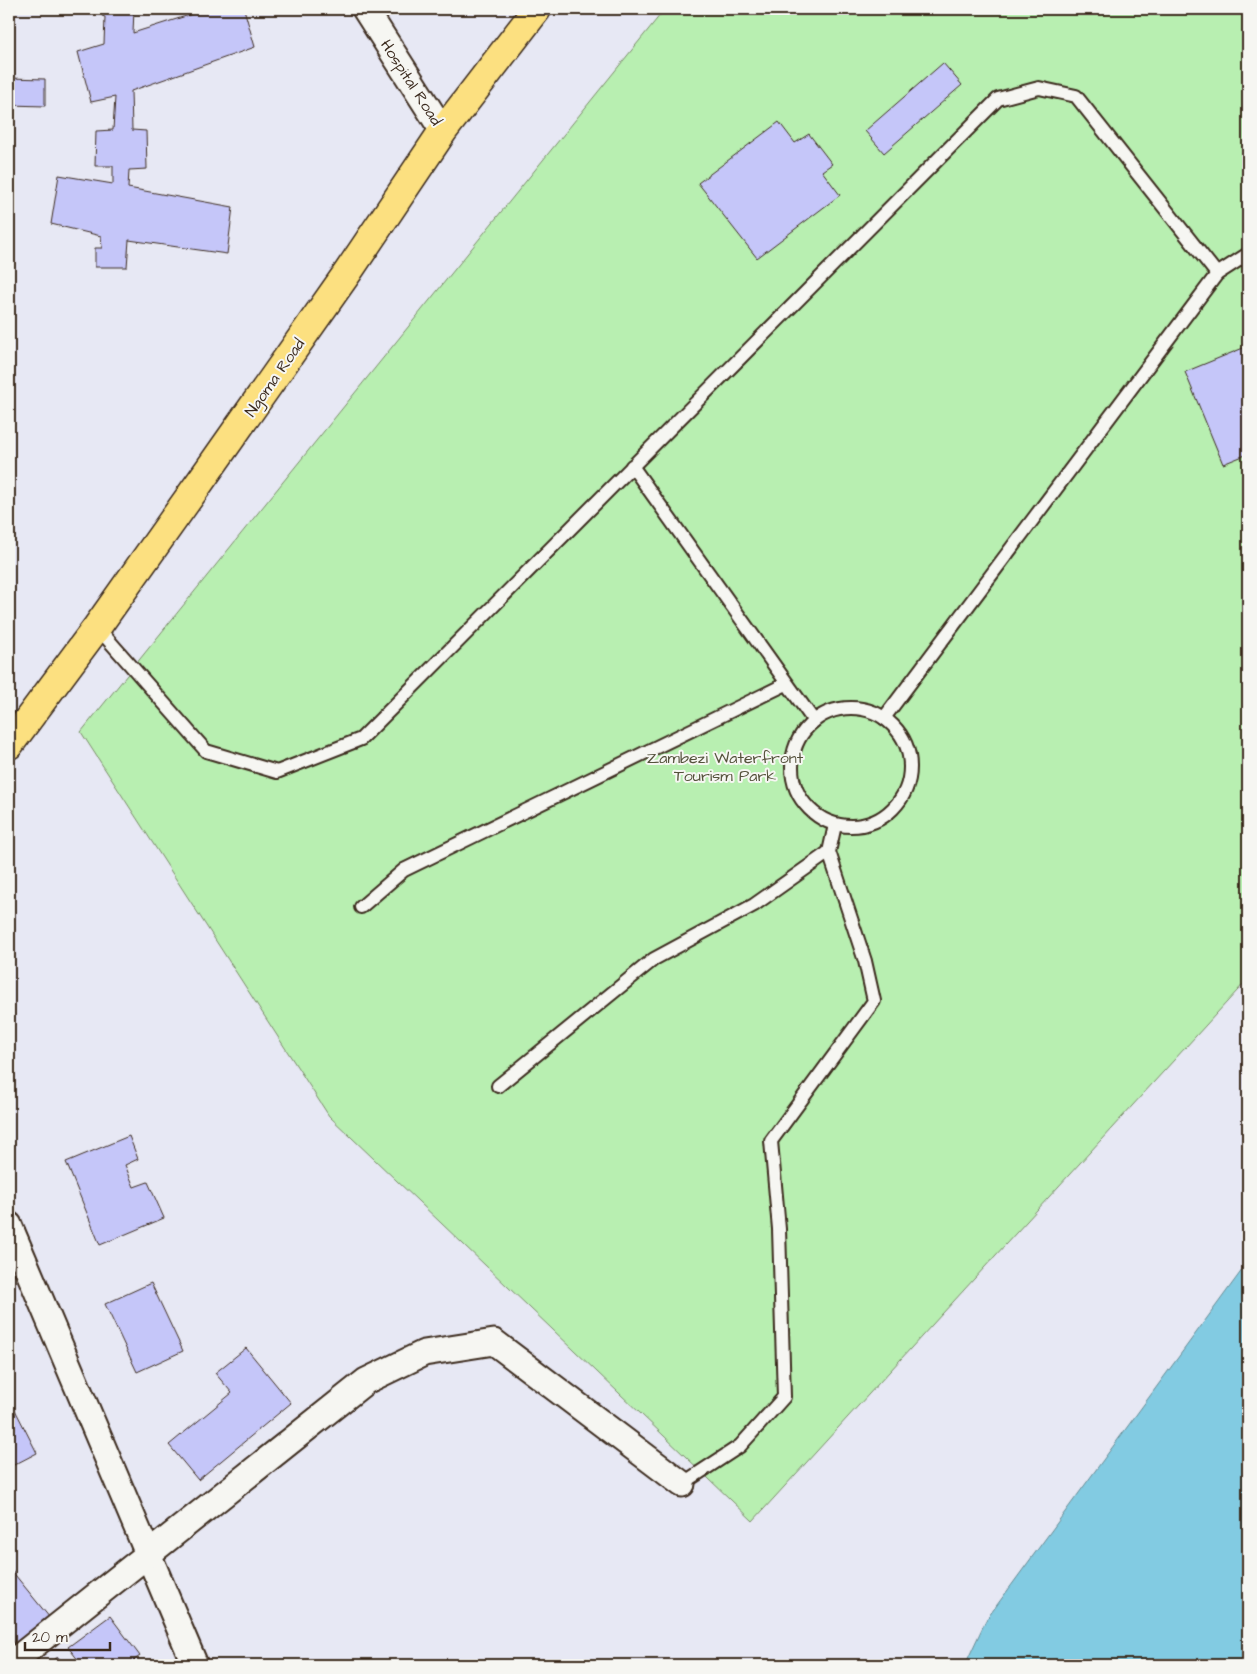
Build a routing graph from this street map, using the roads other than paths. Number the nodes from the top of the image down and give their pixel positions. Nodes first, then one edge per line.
1 (365, 9) edge
2 (537, 9) edge
3 (443, 131) junction
4 (1248, 254) edge
5 (1217, 274) junction
6 (632, 466) junction
7 (97, 627) junction
8 (786, 684) junction
9 (884, 718) junction
10 (814, 721) junction
11 (9, 745) edge
12 (835, 825) junction
13 (829, 852) junction
14 (361, 907) dead end
15 (498, 1086) dead end
16 (9, 1225) edge
17 (682, 1484) joint
18 (148, 1555) junction
19 (9, 1665) edge
20 (195, 1665) edge

1 - 3 street, Hospital Road
2 - 3 highway, Ngoma Road
3 - 7 highway, Ngoma Road
4 - 5 lane
5 - 6 lane
5 - 9 lane
6 - 7 lane
6 - 8 lane
7 - 11 highway, Ngoma Road
8 - 10 lane
8 - 14 lane
9 - 10 lane
9 - 12 lane
10 - 12 lane
12 - 13 lane
13 - 15 lane
13 - 17 lane
16 - 18 street
17 - 18 street
18 - 19 street
18 - 20 street

